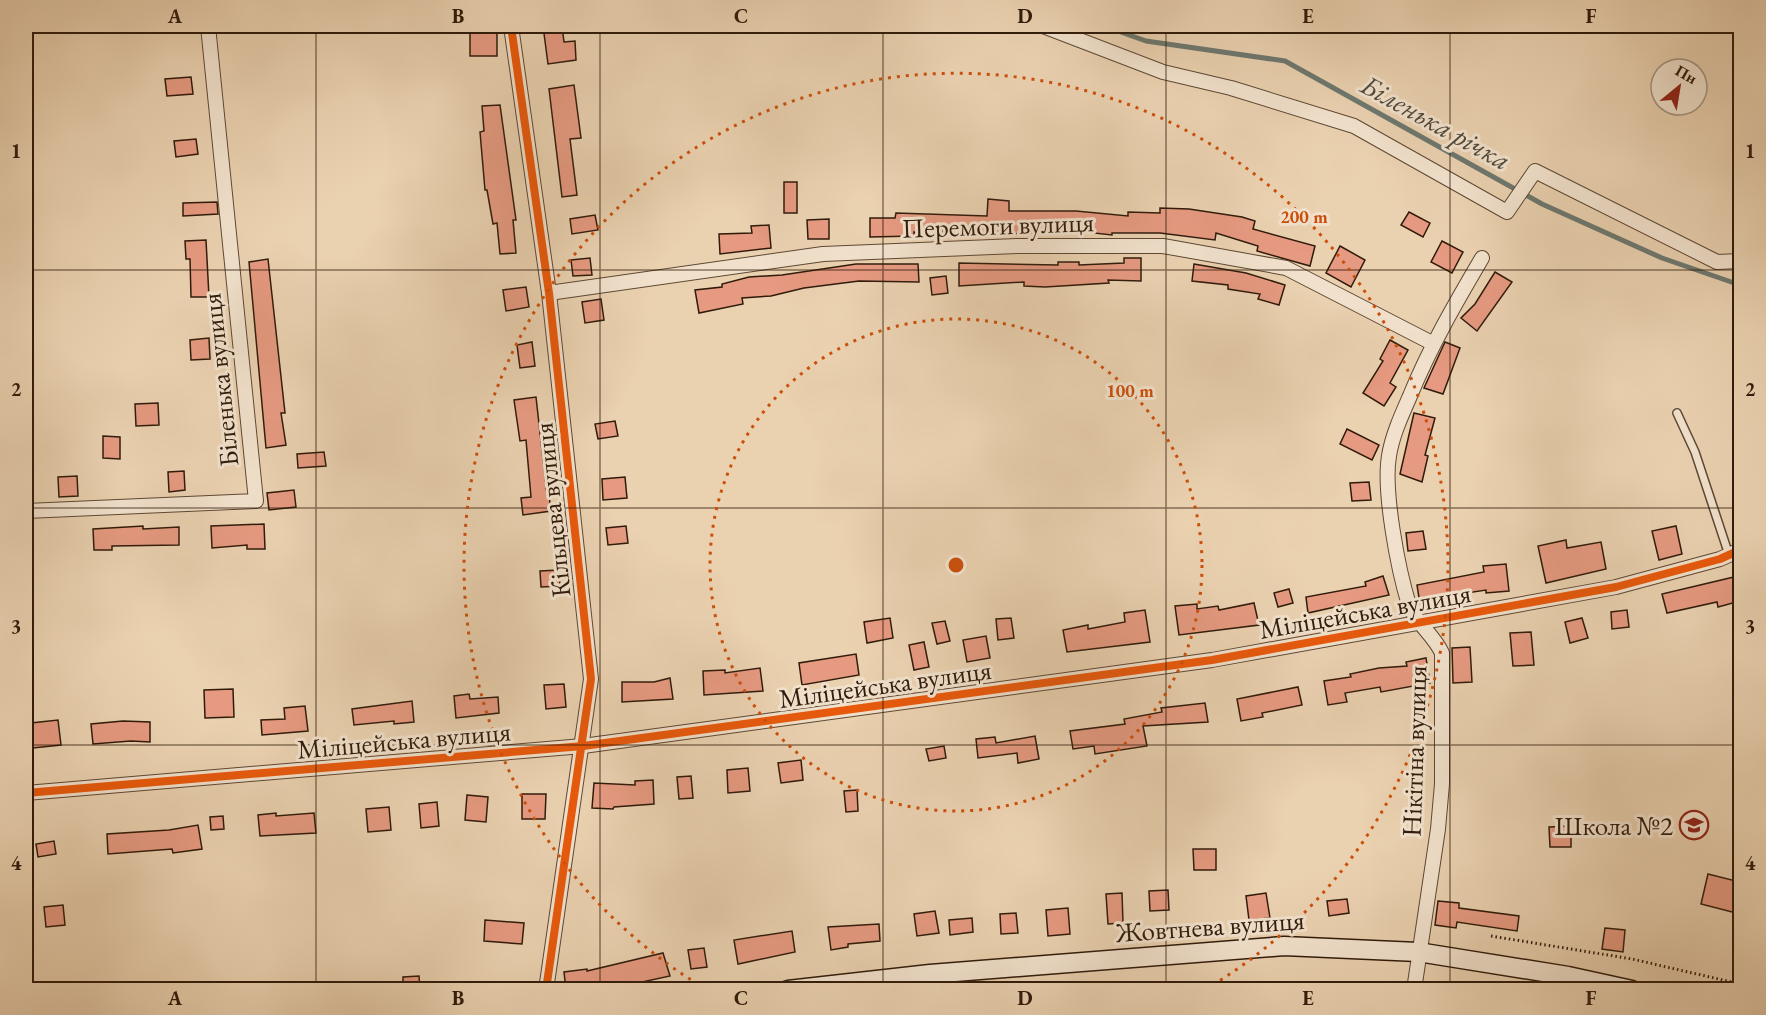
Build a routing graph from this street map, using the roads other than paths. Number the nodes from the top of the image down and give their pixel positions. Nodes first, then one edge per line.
1 (208, 26) edge
2 (511, 26) edge
3 (1043, 26) edge
4 (1482, 258) dead end
5 (1740, 261) edge
6 (549, 293) junction
7 (1432, 343) junction
8 (1677, 413) dead end
9 (26, 511) edge
10 (1735, 553) edge
11 (1422, 623) junction
12 (583, 746) junction
13 (26, 793) edge
14 (1418, 952) junction
15 (546, 990) edge
16 (788, 990) edge
17 (1414, 990) edge
18 (1632, 990) edge

1 - 9 street, Біленька вулиця
2 - 6 street, Кільцева вулиця
3 - 5 street
4 - 7 street, Нікітіна вулиця
6 - 7 street, Перемоги вулиця
6 - 12 street, Кільцева вулиця
7 - 11 street, Нікітіна вулиця
8 - 10 lane
10 - 11 street, Міліцейська вулиця
11 - 12 street, Міліцейська вулиця
11 - 14 street, Нікітіна вулиця
12 - 13 street, Міліцейська вулиця
12 - 15 street, Кільцева вулиця
14 - 16 main road, Жовтнева вулиця
14 - 17 street, Нікітіна вулиця
14 - 18 main road, Жовтнева вулиця

